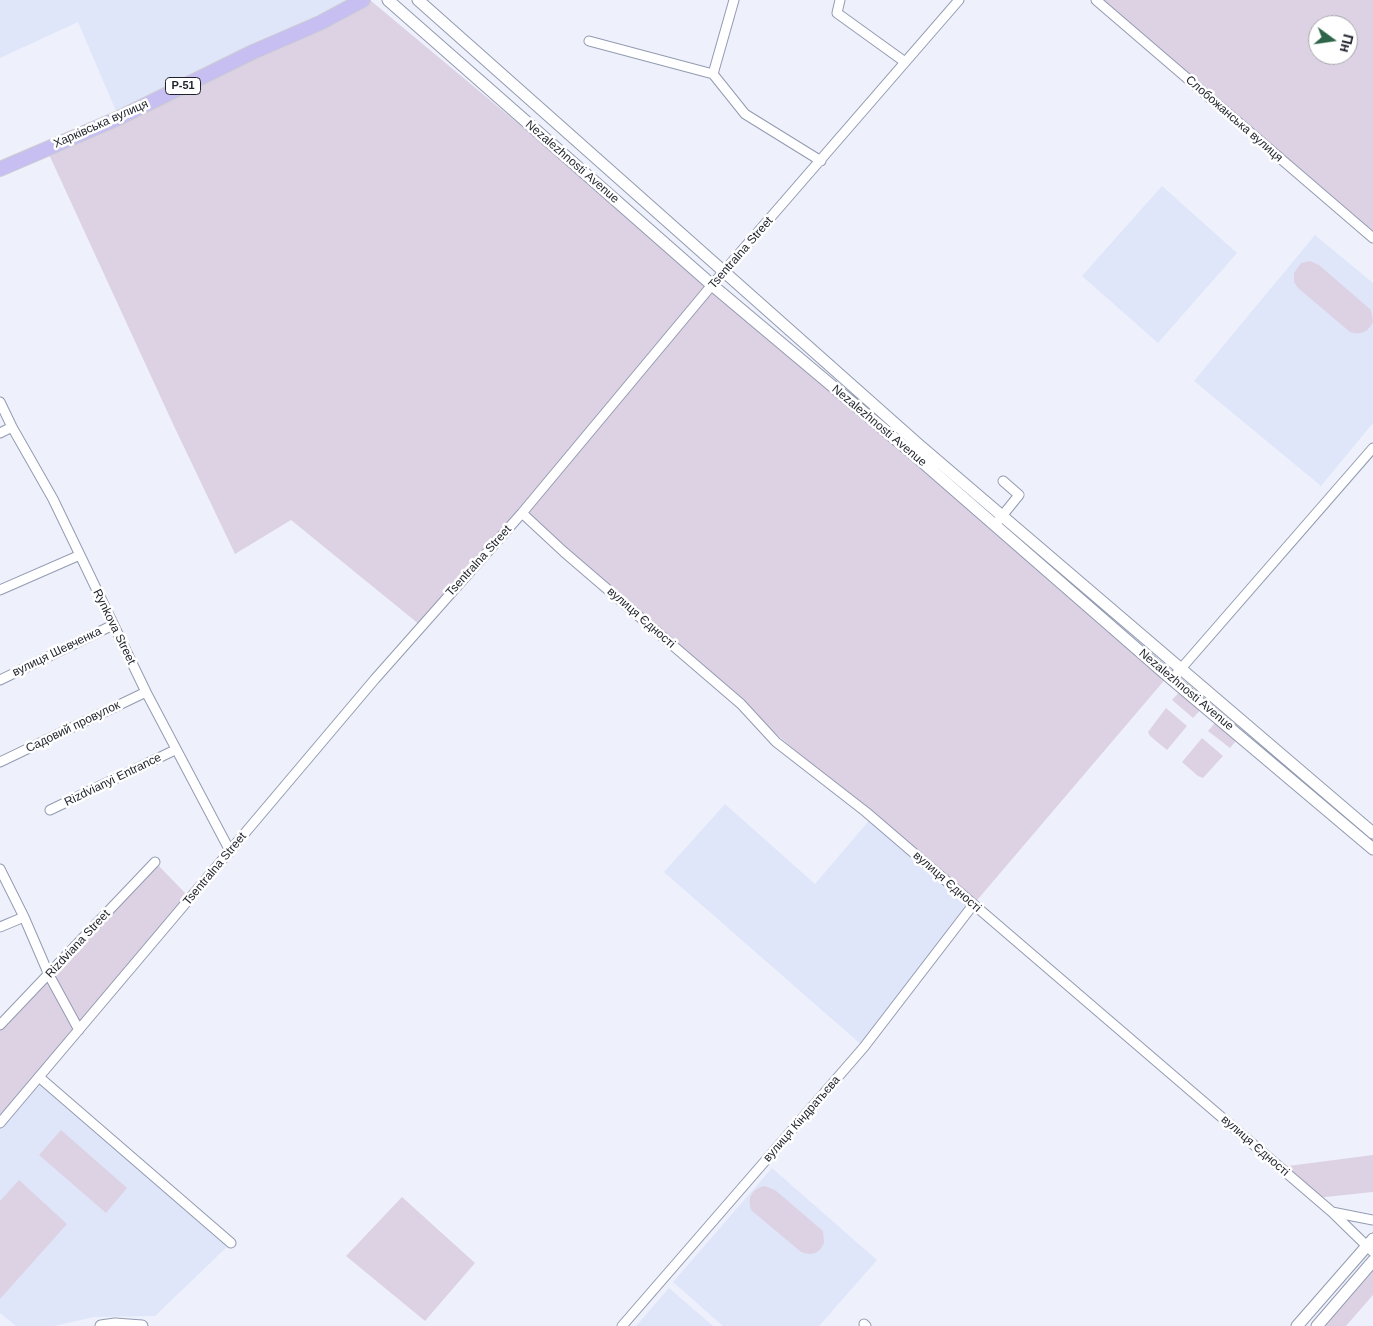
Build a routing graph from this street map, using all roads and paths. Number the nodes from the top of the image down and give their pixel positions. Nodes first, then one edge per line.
1 (363, 0) edge
2 (388, 0) edge
3 (418, 0) edge
4 (734, 0) edge
5 (840, 0) edge
6 (959, 0) edge
7 (1096, 0) edge
8 (589, 41) dead end
9 (905, 62) junction
10 (713, 74) junction
11 (821, 161) junction
12 (0, 169) edge
13 (1373, 238) edge
14 (724, 271) junction
15 (712, 285) junction
16 (0, 402) edge
17 (12, 427) junction
18 (0, 433) edge
19 (1373, 448) edge
20 (1003, 481) dead end
21 (522, 513) junction
22 (999, 520) junction
23 (80, 555) junction
24 (0, 590) edge
25 (113, 625) junction
26 (1180, 668) junction
27 (1170, 677) junction
28 (0, 680) edge
29 (146, 692) junction
30 (176, 750) junction
31 (0, 762) edge
32 (50, 810) dead end
33 (1373, 833) edge
34 (1373, 850) edge
35 (230, 851) junction
36 (155, 862) dead end
37 (0, 870) edge
38 (973, 905) junction
39 (24, 918) junction
40 (0, 927) edge
41 (48, 975) junction
42 (0, 1025) edge
43 (79, 1030) junction
44 (39, 1077) junction
45 (0, 1123) edge
46 (1332, 1212) junction
47 (1373, 1220) edge
48 (231, 1243) dead end
49 (1371, 1246) edge
50 (1373, 1261) edge
51 (101, 1326) edge
52 (142, 1326) edge
53 (622, 1326) edge
54 (1297, 1326) edge
55 (1317, 1326) edge

1 - 12 main road, Харківська вулиця / Р-51
2 - 15 street, Nezalezhnosti Avenue
3 - 14 street, Nezalezhnosti Avenue
4 - 10 street
5 - 9 street
6 - 9 street, Tsentralna Street
7 - 13 street, Слобожанська вулиця
8 - 10 street
9 - 11 street, Tsentralna Street
10 - 11 street
11 - 14 street, Tsentralna Street
14 - 15 street, Tsentralna Street
14 - 22 street, Nezalezhnosti Avenue
15 - 21 street, Tsentralna Street
15 - 22 street, Nezalezhnosti Avenue
16 - 17 street, Rynkova Street
17 - 18 street
17 - 23 street, Rynkova Street
19 - 26 street
20 - 22 street
21 - 35 street, Tsentralna Street
21 - 38 street, вулиця Єдності
22 - 26 street, Nezalezhnosti Avenue
22 - 27 street, Nezalezhnosti Avenue
23 - 24 street
23 - 25 street, Rynkova Street
25 - 28 street, вулиця Шевченка
25 - 29 street, Rynkova Street
26 - 27 street
26 - 33 street, Nezalezhnosti Avenue
27 - 34 street, Nezalezhnosti Avenue
29 - 30 street, Rynkova Street
29 - 31 street, Садовий провулок
30 - 32 street, Rizdvianyi Entrance
30 - 35 street, Rynkova Street
35 - 43 street, Tsentralna Street
36 - 41 street, Rizdviana Street
37 - 39 street
38 - 46 street, вулиця Єдності
38 - 53 street, вулиця Кіндратьєва
39 - 40 street
39 - 41 street
41 - 42 street, Rizdviana Street
41 - 43 street
43 - 44 street, Tsentralna Street
44 - 45 street, Tsentralna Street
44 - 48 street
46 - 47 street
46 - 49 street, вулиця Єдності
49 - 54 street
50 - 55 street
51 - 52 street

